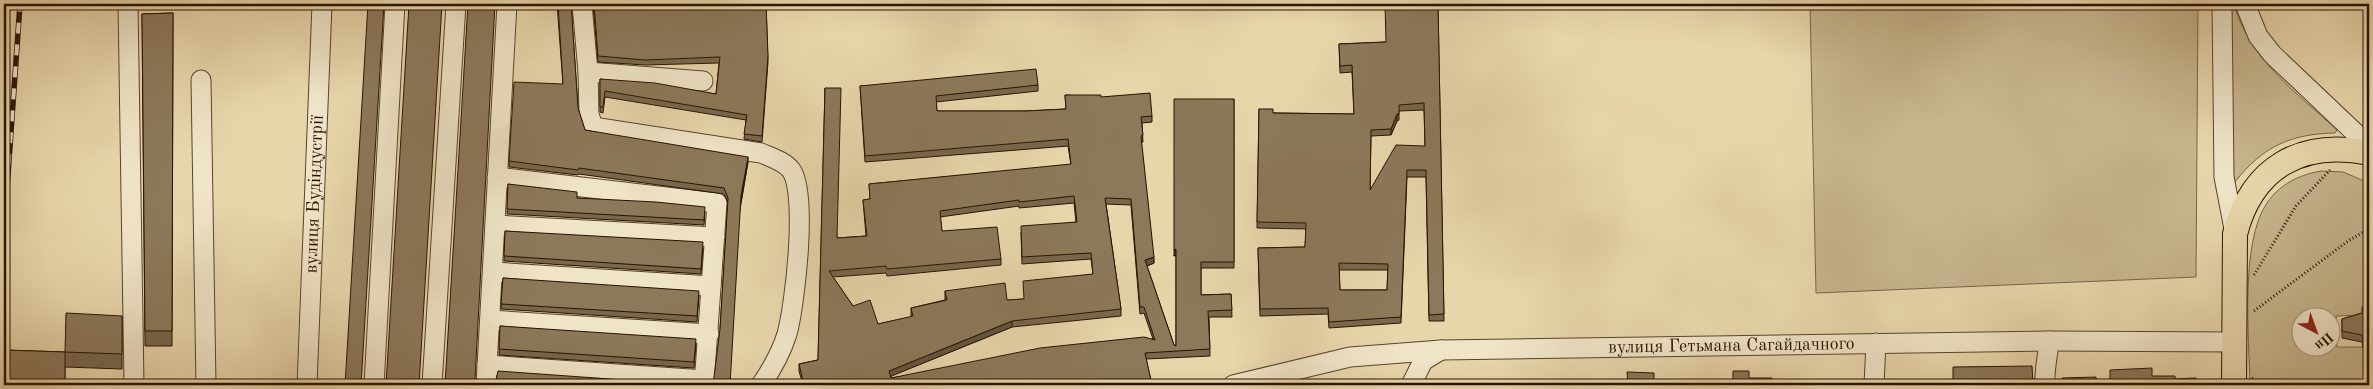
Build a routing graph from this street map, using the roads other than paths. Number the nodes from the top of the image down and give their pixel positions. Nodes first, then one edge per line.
1 (128, 4) edge
2 (322, 4) edge
3 (395, 4) edge
4 (456, 4) edge
5 (507, 4) edge
6 (582, 4) edge
7 (2222, 4) edge
8 (2246, 4) edge
9 (588, 72) junction
10 (201, 80) dead end
11 (703, 81) dead end
12 (2369, 146) edge
13 (2369, 153) edge
14 (497, 177) junction
15 (496, 225) junction
16 (2235, 234) junction
17 (715, 237) junction
18 (494, 272) junction
19 (711, 286) junction
20 (490, 320) junction
21 (709, 334) junction
22 (2049, 341) junction
23 (2233, 342) junction
24 (1876, 343) junction
25 (1441, 350) junction
26 (487, 366) junction
27 (2242, 381) edge
28 (705, 383) edge
29 (134, 385) edge
30 (206, 385) edge
31 (307, 385) edge
32 (374, 385) edge
33 (432, 385) edge
34 (486, 385) edge
35 (762, 385) edge
36 (1233, 385) edge
37 (1411, 385) edge
38 (1874, 385) edge
39 (2045, 385) edge

1 - 29 street
2 - 31 street, вулиця Будіндустрії
3 - 32 street
4 - 33 street
5 - 14 street
6 - 9 street
7 - 16 street
8 - 12 street
9 - 11 street
9 - 35 street
10 - 30 street
13 - 16 main road
14 - 15 street
14 - 17 street
15 - 17 street
15 - 18 street
16 - 23 main road
17 - 19 street
18 - 19 street
18 - 20 street
19 - 21 street
20 - 21 street
20 - 26 street
21 - 28 street
22 - 23 street, вулиця Гетьмана Сагайдачного
22 - 24 street, вулиця Гетьмана Сагайдачного
22 - 39 street
23 - 27 main road
24 - 25 street, вулиця Гетьмана Сагайдачного
24 - 38 street
25 - 36 street, вулиця Гетьмана Сагайдачного
25 - 37 street
26 - 28 street
26 - 34 street

